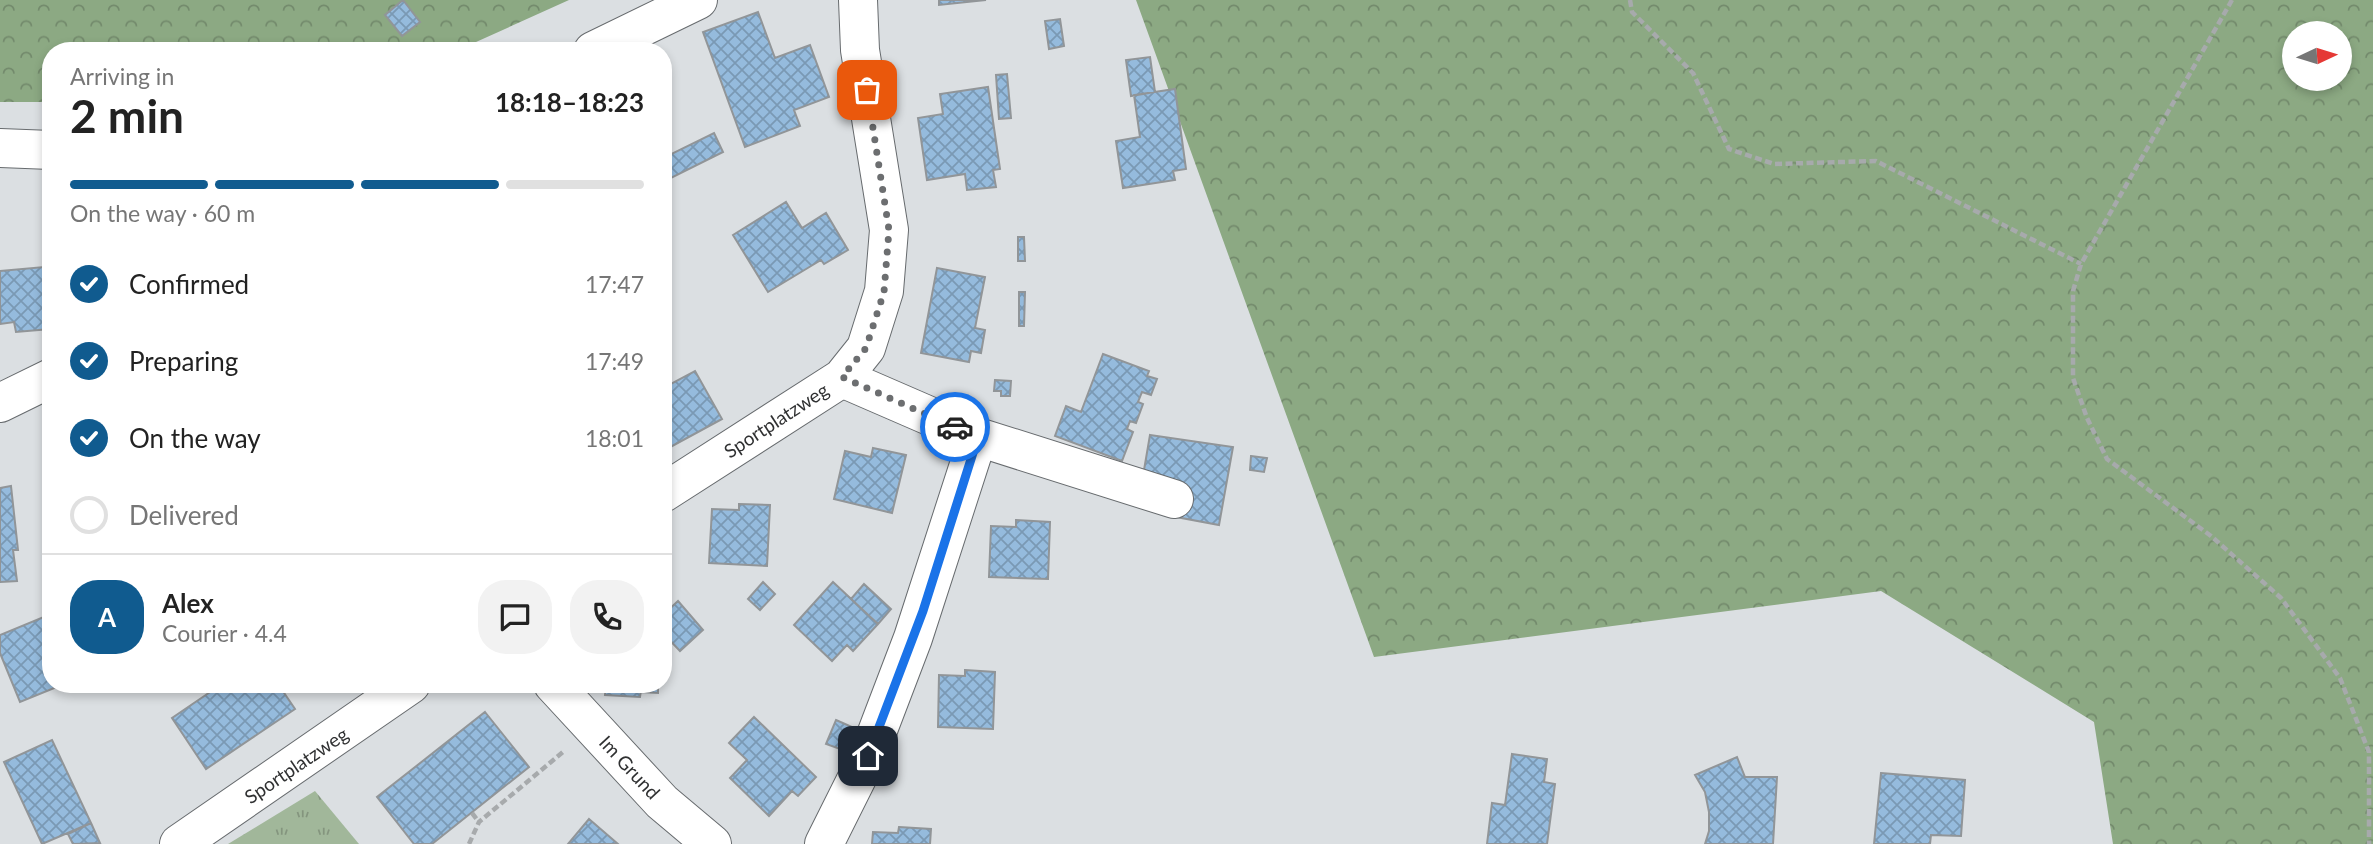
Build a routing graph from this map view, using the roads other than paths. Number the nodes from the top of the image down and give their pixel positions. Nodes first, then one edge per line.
1 (698, 0) edge
2 (858, 0) edge
3 (612, 42) edge
4 (0, 148) edge
5 (42, 150) edge
6 (842, 377) junction
7 (42, 382) edge
8 (0, 402) edge
9 (978, 437) junction
10 (672, 487) edge
11 (1174, 499) dead end
12 (398, 693) edge
13 (561, 693) edge
14 (179, 844) edge
15 (712, 844) edge
16 (824, 844) edge

1 - 3 street
2 - 6 street, Sportplatzweg
4 - 5 street
6 - 9 street
6 - 10 street, Sportplatzweg
7 - 8 street
9 - 11 street
9 - 16 street
12 - 14 street, Sportplatzweg
13 - 15 street, Im Grund

